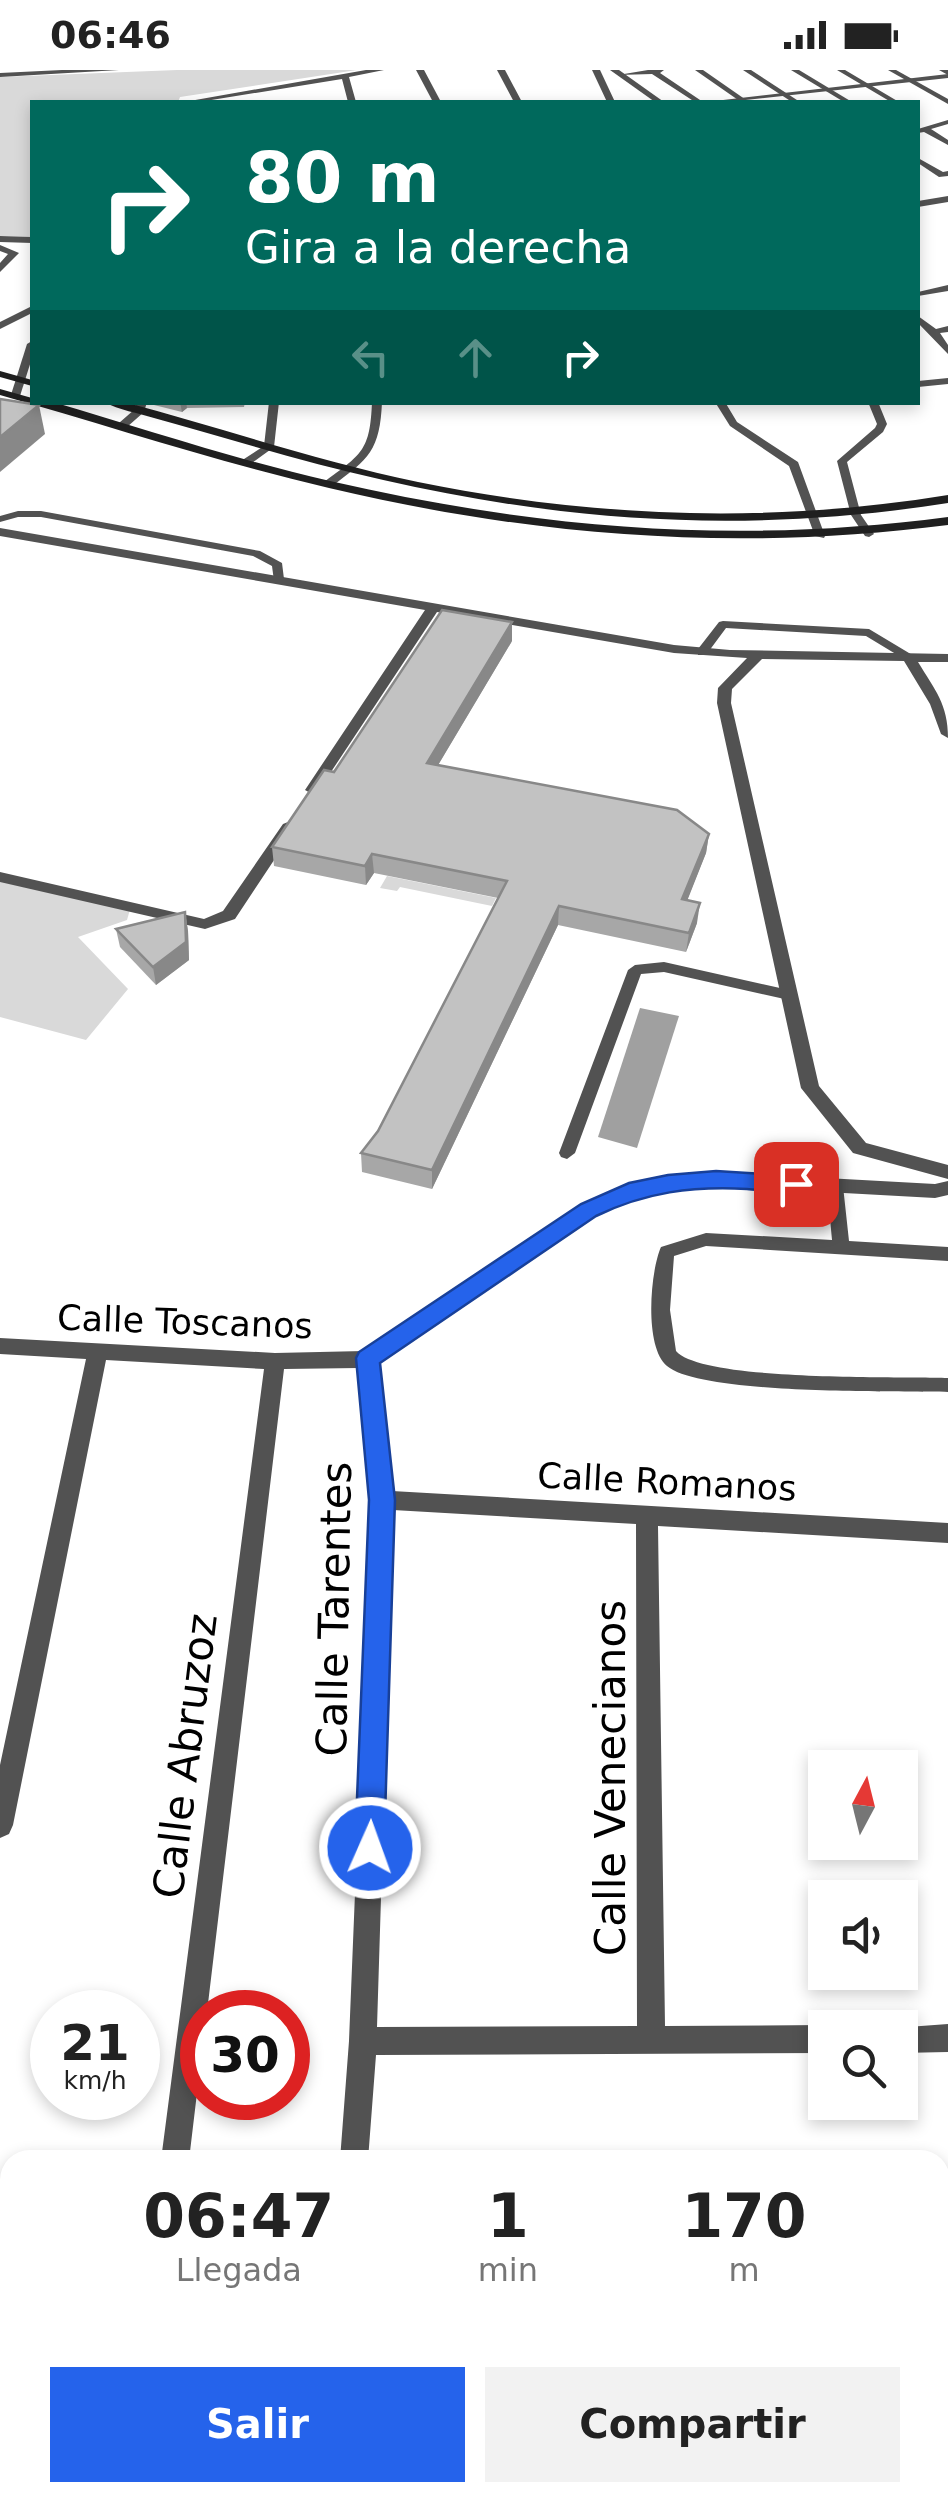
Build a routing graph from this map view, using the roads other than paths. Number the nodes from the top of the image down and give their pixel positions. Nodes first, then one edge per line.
1 (94, 70) edge
2 (115, 70) edge
3 (380, 70) edge
4 (420, 70) edge
5 (500, 70) edge
6 (596, 70) edge
7 (667, 70) edge
8 (698, 70) edge
9 (746, 70) edge
10 (794, 70) edge
11 (840, 70) edge
12 (892, 70) edge
13 (653, 71) edge
14 (618, 73) edge
15 (946, 73) edge
16 (0, 75) edge
17 (345, 76) junction
18 (910, 80) junction
19 (866, 85) junction
20 (272, 89) junction
21 (827, 90) junction
22 (784, 94) junction
23 (201, 100) edge
24 (273, 100) edge
25 (351, 100) edge
26 (436, 100) edge
27 (517, 100) edge
28 (610, 100) edge
29 (657, 100) edge
30 (696, 100) edge
31 (742, 100) edge
32 (749, 100) edge
33 (793, 100) edge
34 (844, 100) edge
35 (892, 100) edge
36 (948, 102) edge
37 (920, 117) edge
38 (948, 122) edge
39 (935, 126) junction
40 (921, 130) edge
41 (948, 144) edge
42 (920, 161) edge
43 (945, 174) edge
44 (948, 199) edge
45 (920, 204) edge
46 (0, 239) edge
47 (30, 240) edge
48 (0, 248) edge
49 (0, 269) edge
50 (948, 288) edge
51 (920, 294) edge
52 (30, 309) edge
53 (920, 321) edge
54 (0, 326) edge
55 (948, 329) edge
56 (934, 332) junction
57 (30, 349) edge
58 (948, 351) edge
59 (0, 374) edge
60 (18, 380) junction
61 (948, 381) edge
62 (30, 383) edge
63 (920, 384) edge
64 (0, 392) edge
65 (14, 396) junction
66 (30, 400) edge
67 (47, 405) edge
68 (274, 405) edge
69 (376, 405) edge
70 (722, 405) edge
71 (874, 405) edge
72 (141, 406) edge
73 (123, 425) junction
74 (270, 447) junction
75 (248, 461) junction
76 (348, 469) junction
77 (328, 484) junction
78 (948, 499) edge
79 (637, 514) junction
80 (856, 515) junction
81 (811, 518) junction
82 (0, 519) edge
83 (948, 521) edge
84 (0, 532) edge
85 (634, 533) junction
86 (869, 534) junction
87 (820, 536) junction
88 (278, 579) junction
89 (435, 605) junction
90 (702, 652) junction
91 (758, 655) junction
92 (908, 656) junction
93 (948, 658) edge
94 (948, 734) edge
95 (305, 801) edge
96 (294, 817) edge
97 (0, 877) edge
98 (789, 994) junction
99 (567, 1154) dead end
100 (948, 1172) edge
101 (835, 1186) junction
102 (948, 1188) edge
103 (841, 1247) junction
104 (948, 1254) edge
105 (0, 1346) edge
106 (98, 1352) junction
107 (368, 1358) junction
108 (275, 1362) junction
109 (948, 1385) edge
110 (382, 1500) junction
111 (647, 1516) junction
112 (948, 1533) edge
113 (0, 1825) edge
114 (918, 2038) edge
115 (948, 2038) edge
116 (651, 2039) junction
117 (808, 2039) edge
118 (362, 2041) junction
119 (176, 2150) edge
120 (355, 2150) edge

1 - 2 street
1 - 16 street
3 - 17 street
4 - 26 street
5 - 27 street
6 - 28 street
7 - 13 lane
8 - 31 lane
9 - 22 lane
10 - 21 lane
11 - 19 lane
12 - 18 lane
13 - 14 lane
13 - 30 lane
14 - 29 street
15 - 18 street
17 - 20 street
17 - 25 street
18 - 19 street
18 - 36 lane
19 - 21 street
19 - 35 lane
20 - 23 street
20 - 24 street
21 - 22 street
21 - 34 lane
22 - 32 street
22 - 33 lane
37 - 39 lane
38 - 39 lane
39 - 40 lane
40 - 41 lane
42 - 43 lane
44 - 45 street
46 - 47 street
48 - 49 street
50 - 51 lane
52 - 54 street
53 - 56 lane
55 - 56 lane
56 - 58 lane
57 - 60 street
59 - 60 main road
60 - 62 main road
60 - 65 street
61 - 63 lane
64 - 65 main road
65 - 66 main road
67 - 73 main road
68 - 74 lane
69 - 76 lane
70 - 81 lane
71 - 80 lane
72 - 73 street
72 - 74 main road
73 - 75 main road
74 - 75 lane
74 - 76 main road
75 - 77 main road
76 - 77 lane
76 - 79 main road
77 - 85 main road
78 - 80 main road
79 - 81 main road
79 - 85 main road
80 - 81 main road
80 - 86 lane
81 - 87 lane
82 - 88 lane
83 - 86 main road
84 - 88 street
85 - 87 main road
86 - 87 main road
88 - 89 street
89 - 90 street
89 - 95 street
90 - 91 street
90 - 92 lane
91 - 92 street
91 - 98 street
92 - 93 street
92 - 94 street
96 - 97 street
98 - 99 lane
98 - 100 street
101 - 102 street
101 - 103 lane
101 - 107 street
103 - 104 lane
103 - 109 lane
105 - 106 street, Calle Toscanos
106 - 108 street, Calle Toscanos
106 - 113 street
107 - 108 street, Calle Toscanos
107 - 110 street, Calle Tarentes
108 - 119 street, Calle Abruzoz
110 - 111 street, Calle Romanos
110 - 118 street, Calle Tarentes
111 - 112 street, Calle Romanos
111 - 116 street, Calle Venecianos
114 - 115 street
116 - 117 street
116 - 118 street
118 - 120 street, Calle Tarentes

